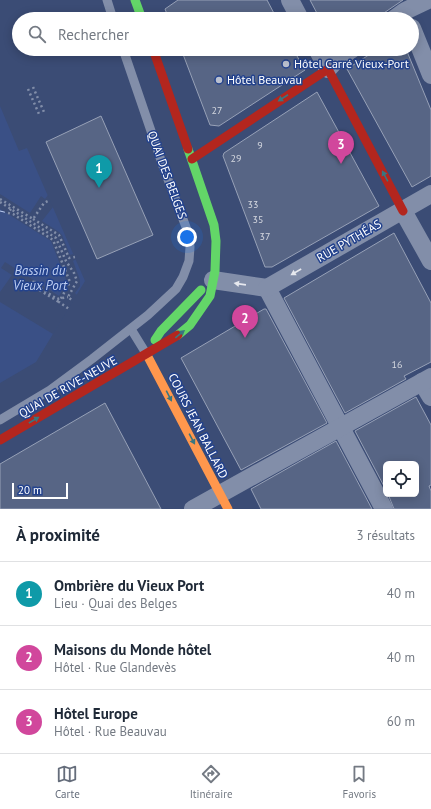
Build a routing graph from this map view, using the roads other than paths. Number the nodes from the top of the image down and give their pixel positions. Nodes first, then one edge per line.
1 (107, 0) edge
2 (135, 0) edge
3 (290, 0) edge
4 (428, 0) edge
5 (111, 12) edge
6 (139, 12) edge
7 (296, 12) edge
8 (402, 12) edge
9 (419, 45) edge
10 (125, 56) edge
11 (155, 56) edge
12 (321, 56) edge
13 (342, 56) edge
14 (328, 69) junction
15 (431, 75) edge
16 (192, 159) junction
17 (431, 194) edge
18 (403, 211) junction
19 (431, 261) edge
20 (213, 280) junction
21 (267, 288) junction
22 (131, 329) junction
23 (147, 355) junction
24 (428, 385) edge
25 (0, 420) edge
26 (341, 427) junction
27 (0, 440) edge
28 (224, 501) edge
29 (193, 509) edge
30 (384, 509) edge

1 - 5 lane
2 - 6 main road
3 - 7 street
4 - 8 street
9 - 15 street
10 - 22 lane, QUAI DES BELGES
11 - 16 main road
12 - 14 street
13 - 14 street
14 -> 16 main road
18 -> 14 main road
16 - 20 main road
17 - 18 street, RUE PYTHÉAS
18 - 19 street
18 -> 21 street, RUE PYTHÉAS
21 -> 20 street
20 - 23 main road
23 -> 20 main road
21 - 26 street
22 - 23 lane
22 - 25 lane, QUAI DE RIVE-NEUVE
27 -> 23 main road, QUAI DE RIVE-NEUVE
23 -> 28 main road, COURS JEAN BALLARD
24 - 26 street
26 - 28 street
26 - 30 street
28 - 29 street

